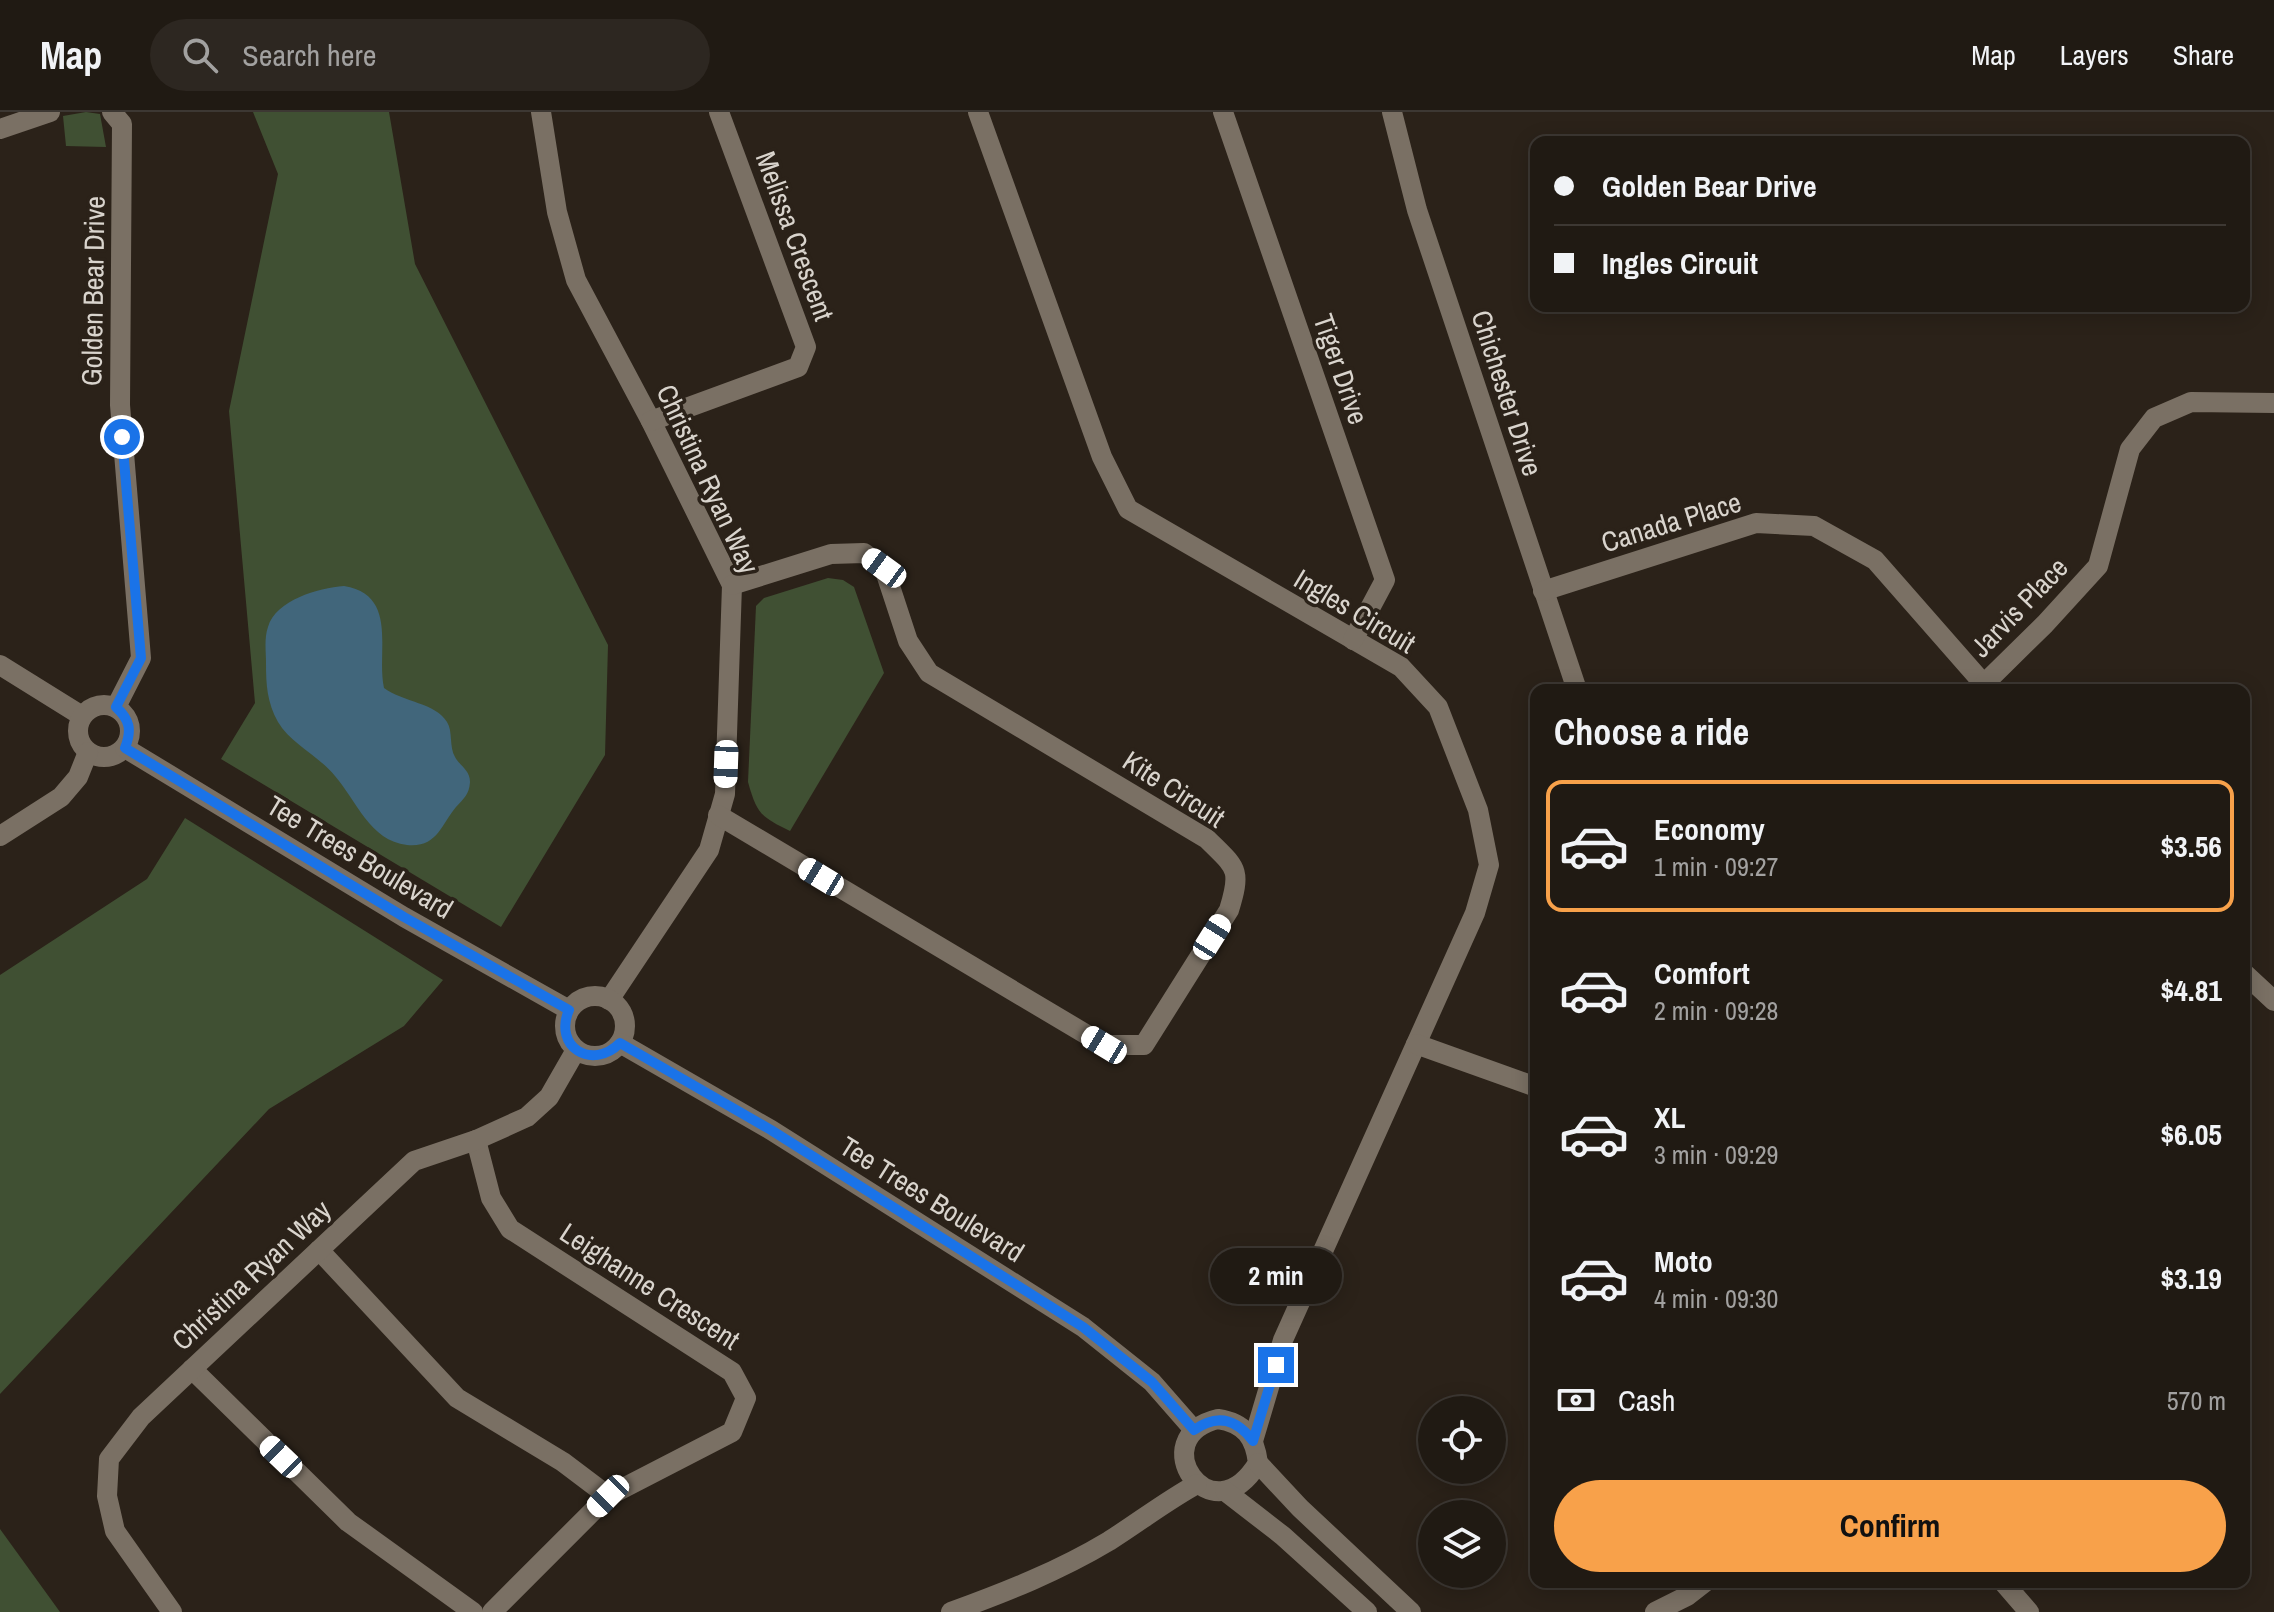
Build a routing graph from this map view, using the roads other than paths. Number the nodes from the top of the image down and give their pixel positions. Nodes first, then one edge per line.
1 (50, 112) edge
2 (112, 112) edge
3 (719, 112) edge
4 (978, 112) edge
5 (1223, 112) edge
6 (1392, 112) edge
7 (546, 114) edge
8 (0, 129) edge
9 (2274, 403) edge
10 (651, 421) junction
11 (732, 585) junction
12 (1543, 591) junction
13 (1353, 640) junction
14 (0, 665) edge
15 (1575, 684) edge
16 (1983, 684) edge
17 (1989, 684) edge
18 (116, 707) junction
19 (82, 716) junction
20 (125, 748) junction
21 (88, 752) junction
22 (718, 815) junction
23 (0, 836) edge
24 (2250, 979) edge
25 (609, 1000) junction
26 (2274, 1001) edge
27 (569, 1010) junction
28 (620, 1043) junction
29 (1416, 1044) junction
30 (576, 1050) junction
31 (1530, 1085) edge
32 (476, 1140) junction
33 (319, 1250) junction
34 (192, 1369) junction
35 (1194, 1430) junction
36 (1253, 1441) junction
37 (1258, 1463) junction
38 (1197, 1484) junction
39 (1225, 1491) junction
40 (608, 1496) junction
41 (1697, 1588) edge
42 (2008, 1588) edge
43 (172, 1612) edge
44 (473, 1612) edge
45 (492, 1612) edge
46 (951, 1612) edge
47 (1367, 1612) edge
48 (1411, 1612) edge
49 (1655, 1612) edge
50 (2029, 1612) edge

1 - 8 street
2 - 18 street, Golden Bear Drive
3 - 10 street, Melissa Crescent
4 - 13 street, Ingles Circuit
5 - 13 street, Tiger Drive
6 - 12 street, Chichester Drive
7 - 10 street, Christina Ryan Way
9 - 17 street, Jarvis Place
10 - 11 street, Christina Ryan Way
11 - 22 street, Christina Ryan Way
11 - 22 street, Kite Circuit
12 - 15 street, Chichester Drive
12 - 16 street, Canada Place
13 - 29 street, Ingles Circuit
14 - 19 street
18 - 19 street
18 - 20 street
19 - 21 street
20 - 21 street
20 - 27 street, Tee Trees Boulevard
21 - 23 street
22 - 25 street, Christina Ryan Way
24 - 26 street
25 - 27 street
25 - 28 street
27 - 30 street
28 - 30 street
28 - 35 street, Tee Trees Boulevard
29 - 31 street
29 - 36 street, Ingles Circuit
30 - 32 street, Christina Ryan Way
32 - 33 street, Christina Ryan Way
32 - 40 street, Leighanne Crescent
33 - 34 street, Christina Ryan Way
33 - 40 street
34 - 43 street, Christina Ryan Way
34 - 44 street
35 - 36 street
35 - 38 street
36 - 37 street
37 - 39 street
37 - 48 street
38 - 39 street
38 - 46 street
39 - 47 street
40 - 45 street, Leighanne Crescent
41 - 49 street
42 - 50 street

